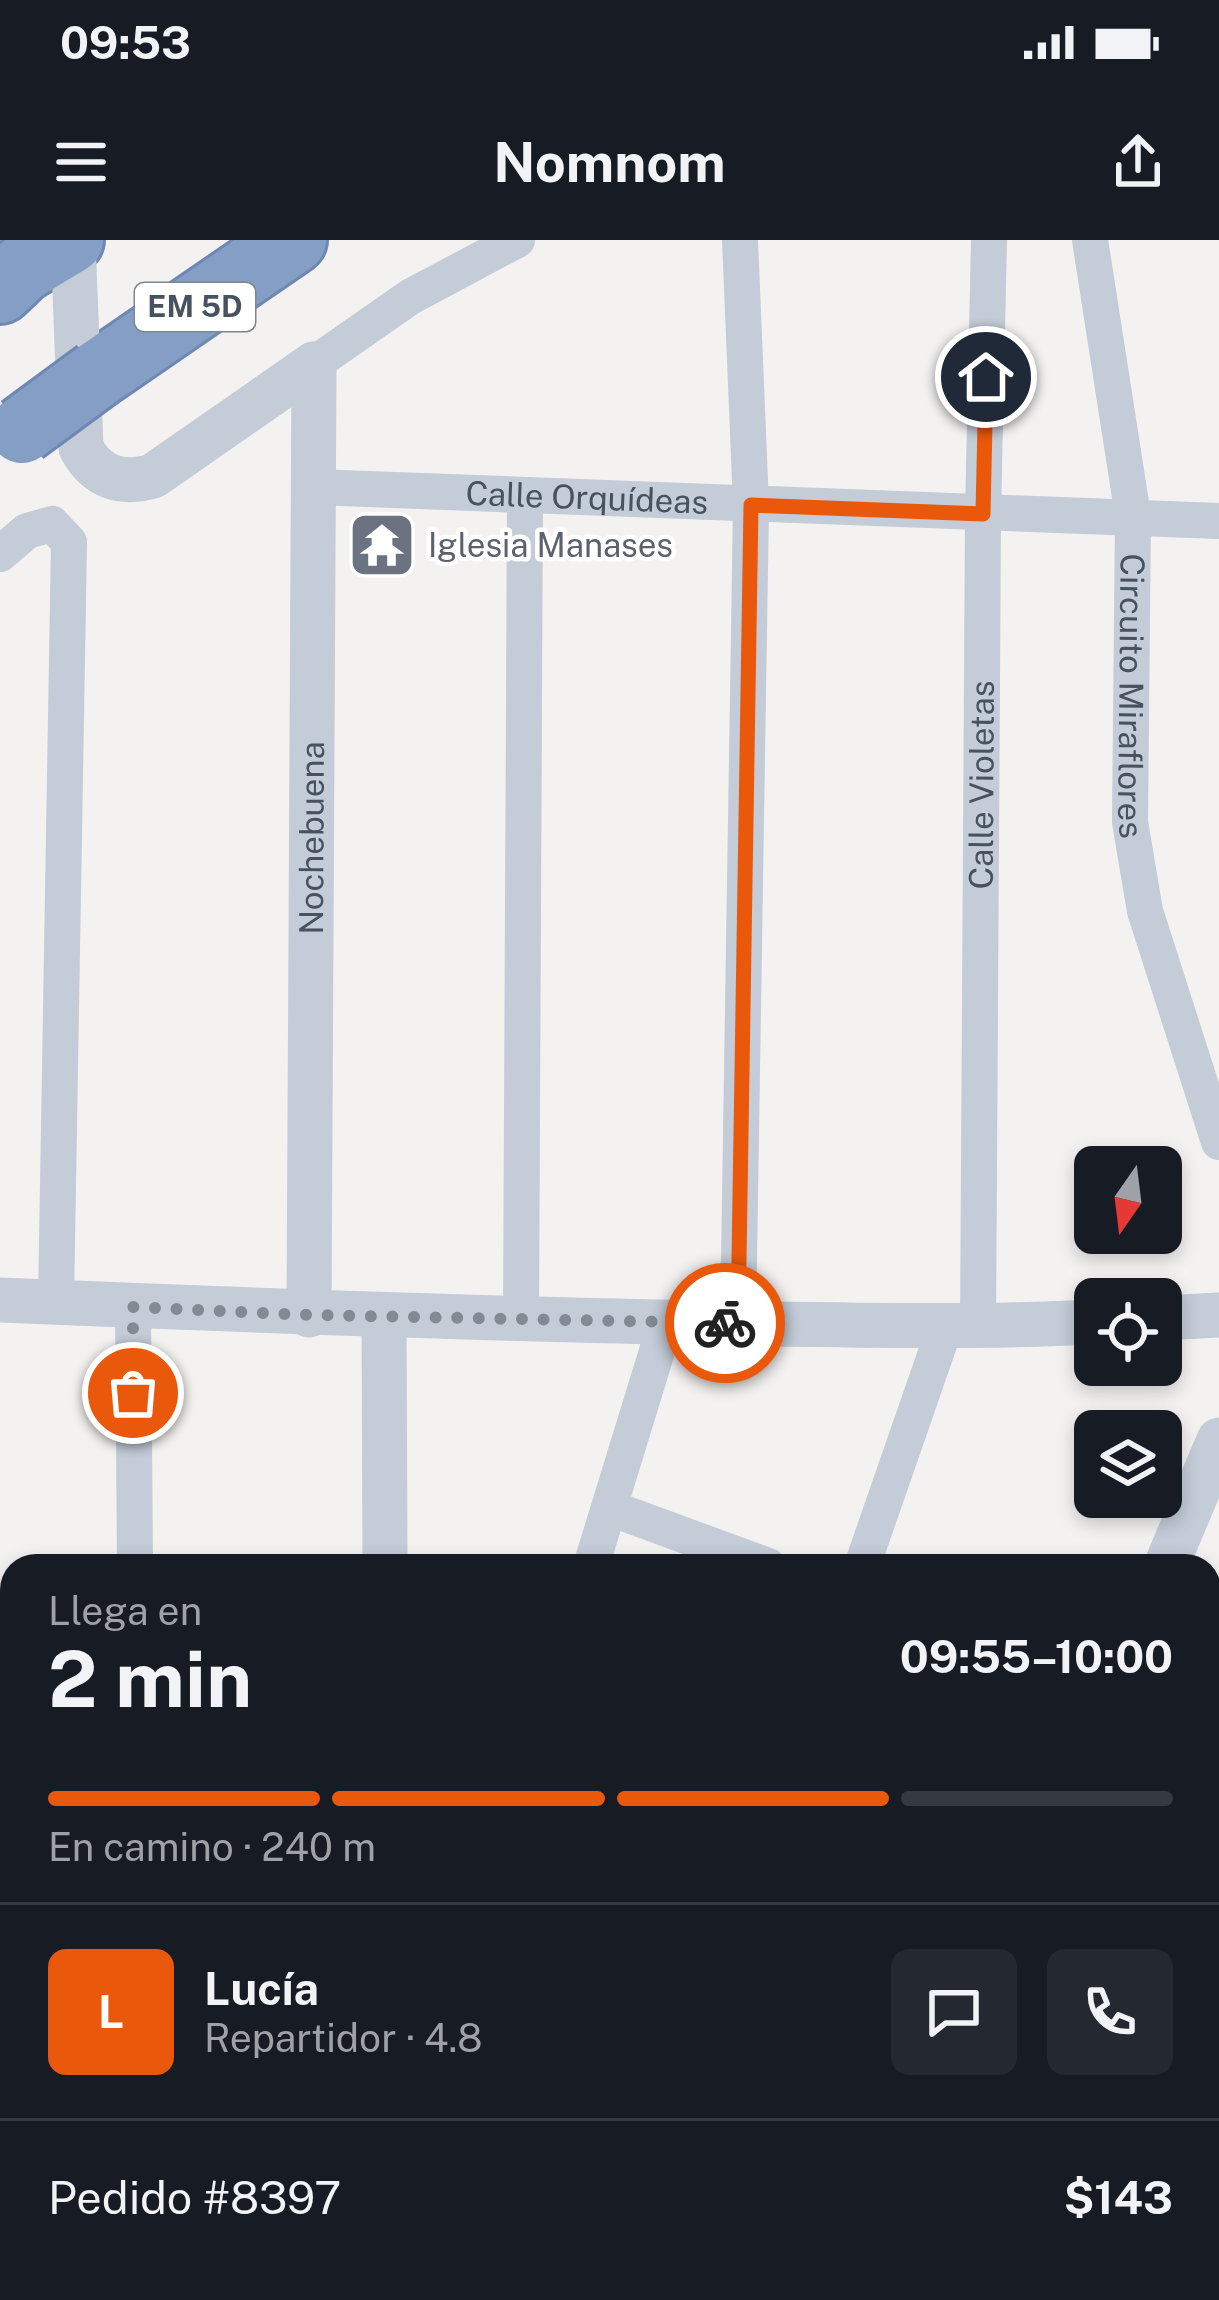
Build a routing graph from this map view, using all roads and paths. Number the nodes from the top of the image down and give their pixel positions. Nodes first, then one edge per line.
1 (293, 240) edge
2 (517, 240) edge
3 (740, 240) edge
4 (989, 240) edge
5 (1090, 240) edge
6 (41, 260) edge
7 (314, 364) junction
8 (11, 439) edge
9 (314, 487) junction
10 (525, 496) junction
11 (751, 505) junction
12 (983, 514) junction
13 (1132, 516) junction
14 (1219, 521) edge
15 (0, 554) edge
16 (1219, 1142) edge
17 (0, 1300) edge
18 (56, 1302) junction
19 (133, 1307) junction
20 (309, 1315) junction
21 (1219, 1315) edge
22 (384, 1316) junction
23 (1182, 1317) edge
24 (521, 1319) junction
25 (666, 1322) junction
26 (738, 1323) junction
27 (1074, 1323) edge
28 (961, 1328) junction
29 (1219, 1440) edge
30 (610, 1508) junction
31 (135, 1554) edge
32 (385, 1554) edge
33 (595, 1554) edge
34 (736, 1554) edge
35 (867, 1554) edge
36 (1171, 1554) edge

1 - 8 highway, EM 5D, bridge
2 - 7 street
3 - 11 street
4 - 12 street, Calle Violetas
5 - 13 street, Circuito Miraflores
6 - 7 street
7 - 9 street, Nochebuena
9 - 10 street, Calle Orquídeas
9 - 20 street, Nochebuena
10 - 11 street, Calle Orquídeas
10 - 24 street
11 - 12 street, Calle Orquídeas
11 - 26 street
12 - 13 street, Calle Orquídeas
12 - 28 street, Calle Violetas
13 - 14 street, Calle Orquídeas
13 - 16 street, Circuito Miraflores
15 - 18 street
17 - 18 street
18 - 19 street
19 - 20 street
19 - 31 street
20 - 22 street
21 - 23 street
22 - 24 street
22 - 32 street
24 - 25 street
25 - 26 street
25 - 30 street
26 - 28 street
27 - 28 street
28 - 35 street, Calle Violetas
29 - 36 street
30 - 33 street
30 - 34 street

